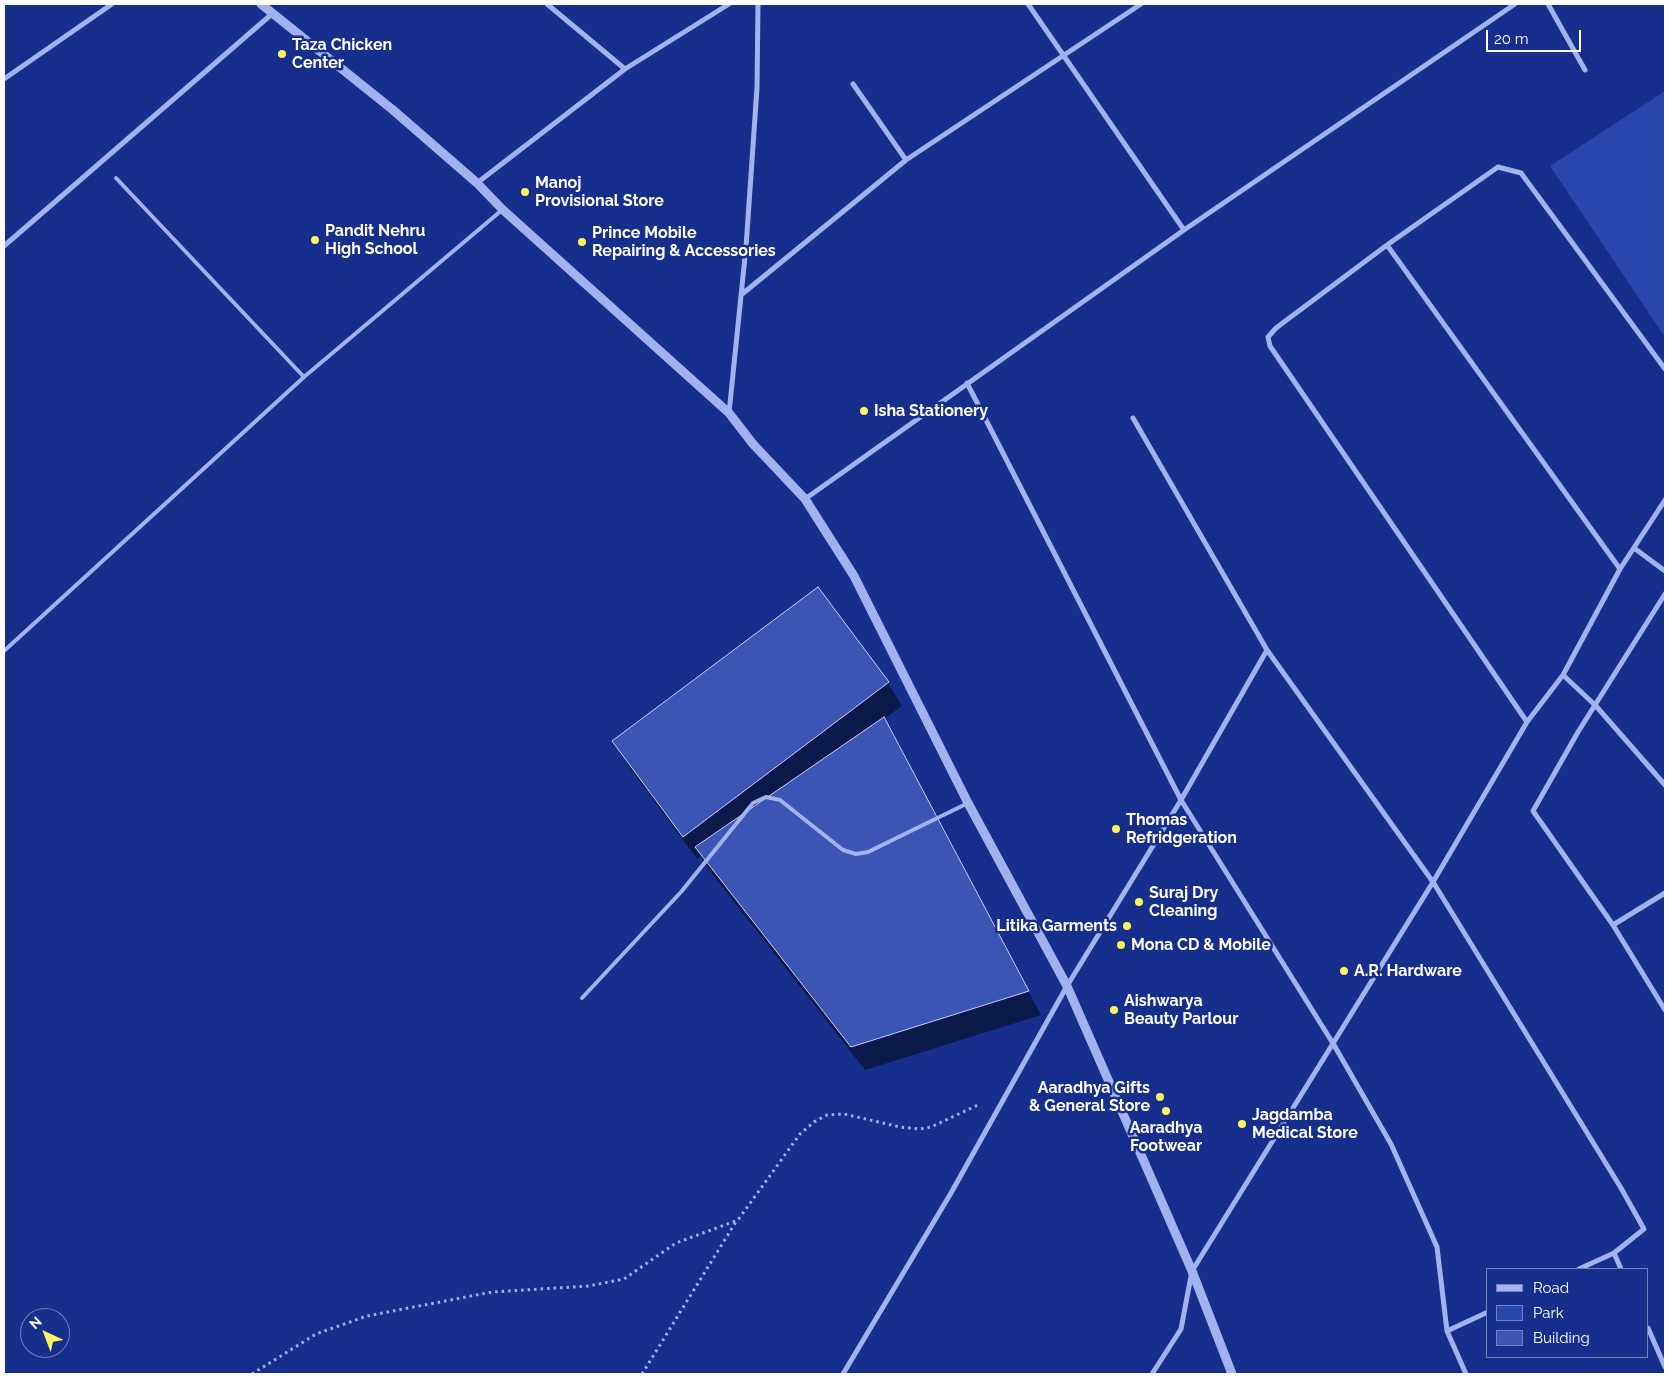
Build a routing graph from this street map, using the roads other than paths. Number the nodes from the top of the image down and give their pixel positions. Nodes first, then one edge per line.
1 (112, 4) edge
2 (261, 4) edge
3 (547, 4) edge
4 (729, 4) edge
5 (758, 4) edge
6 (1028, 4) edge
7 (1142, 4) edge
8 (1516, 4) edge
9 (1548, 4) edge
10 (273, 13) junction
11 (1062, 54) junction
12 (625, 69) junction
13 (1585, 70) dead end
14 (4, 79) edge
15 (853, 84) dead end
16 (906, 160) junction
17 (116, 178) dead end
18 (477, 183) junction
19 (502, 210) junction
20 (1184, 230) junction
21 (1387, 245) junction
22 (4, 246) edge
23 (741, 295) junction
24 (1665, 368) edge
25 (304, 377) junction
26 (967, 383) junction
27 (729, 413) junction
28 (1132, 418) dead end
29 (805, 499) junction
30 (1665, 500) edge
31 (1634, 548) junction
32 (1620, 569) junction
33 (1665, 571) edge
34 (1665, 594) edge
35 (1267, 650) junction
36 (4, 651) edge
37 (1563, 675) junction
38 (1596, 706) junction
39 (1527, 722) junction
40 (1665, 785) edge
41 (1181, 800) junction
42 (968, 803) junction
43 (1433, 882) junction
44 (1665, 893) edge
45 (1613, 925) junction
46 (1067, 986) junction
47 (582, 998) dead end
48 (1665, 1010) edge
49 (1334, 1045) junction
50 (1614, 1253) junction
51 (1581, 1268) edge
52 (1621, 1268) edge
53 (1192, 1271) junction
54 (1486, 1313) edge
55 (1649, 1330) edge
56 (1447, 1331) junction
57 (1665, 1366) edge
58 (843, 1374) edge
59 (1152, 1374) edge
60 (1232, 1374) edge
61 (1466, 1374) edge

1 - 14 street
2 - 10 street
3 - 12 street
4 - 12 street
5 - 23 street
6 - 11 street
7 - 11 street
8 - 20 street
9 - 13 street
10 - 18 street
10 - 22 street
11 - 16 street
11 - 20 street
12 - 18 street
15 - 16 street
16 - 23 street
17 - 25 lane
18 - 19 street
19 - 25 lane
19 - 27 street
20 - 26 street
21 - 24 street
21 - 32 street
21 - 39 street
23 - 27 street
25 - 36 lane
26 - 29 street
26 - 41 street
27 - 29 street
28 - 35 street
29 - 42 street
30 - 31 street
31 - 32 street
31 - 33 street
32 - 37 street
34 - 38 street
35 - 41 street
35 - 43 street
37 - 38 street
37 - 39 street
38 - 40 street
38 - 45 street
39 - 43 street
41 - 46 street
41 - 49 street
42 - 46 street
42 - 47 lane
43 - 49 street
43 - 50 street
44 - 45 street
45 - 48 street
46 - 53 street
46 - 58 street
49 - 53 street
49 - 56 street
50 - 51 street
50 - 52 street
53 - 59 street
53 - 60 street
54 - 56 street
55 - 57 street
56 - 61 street

